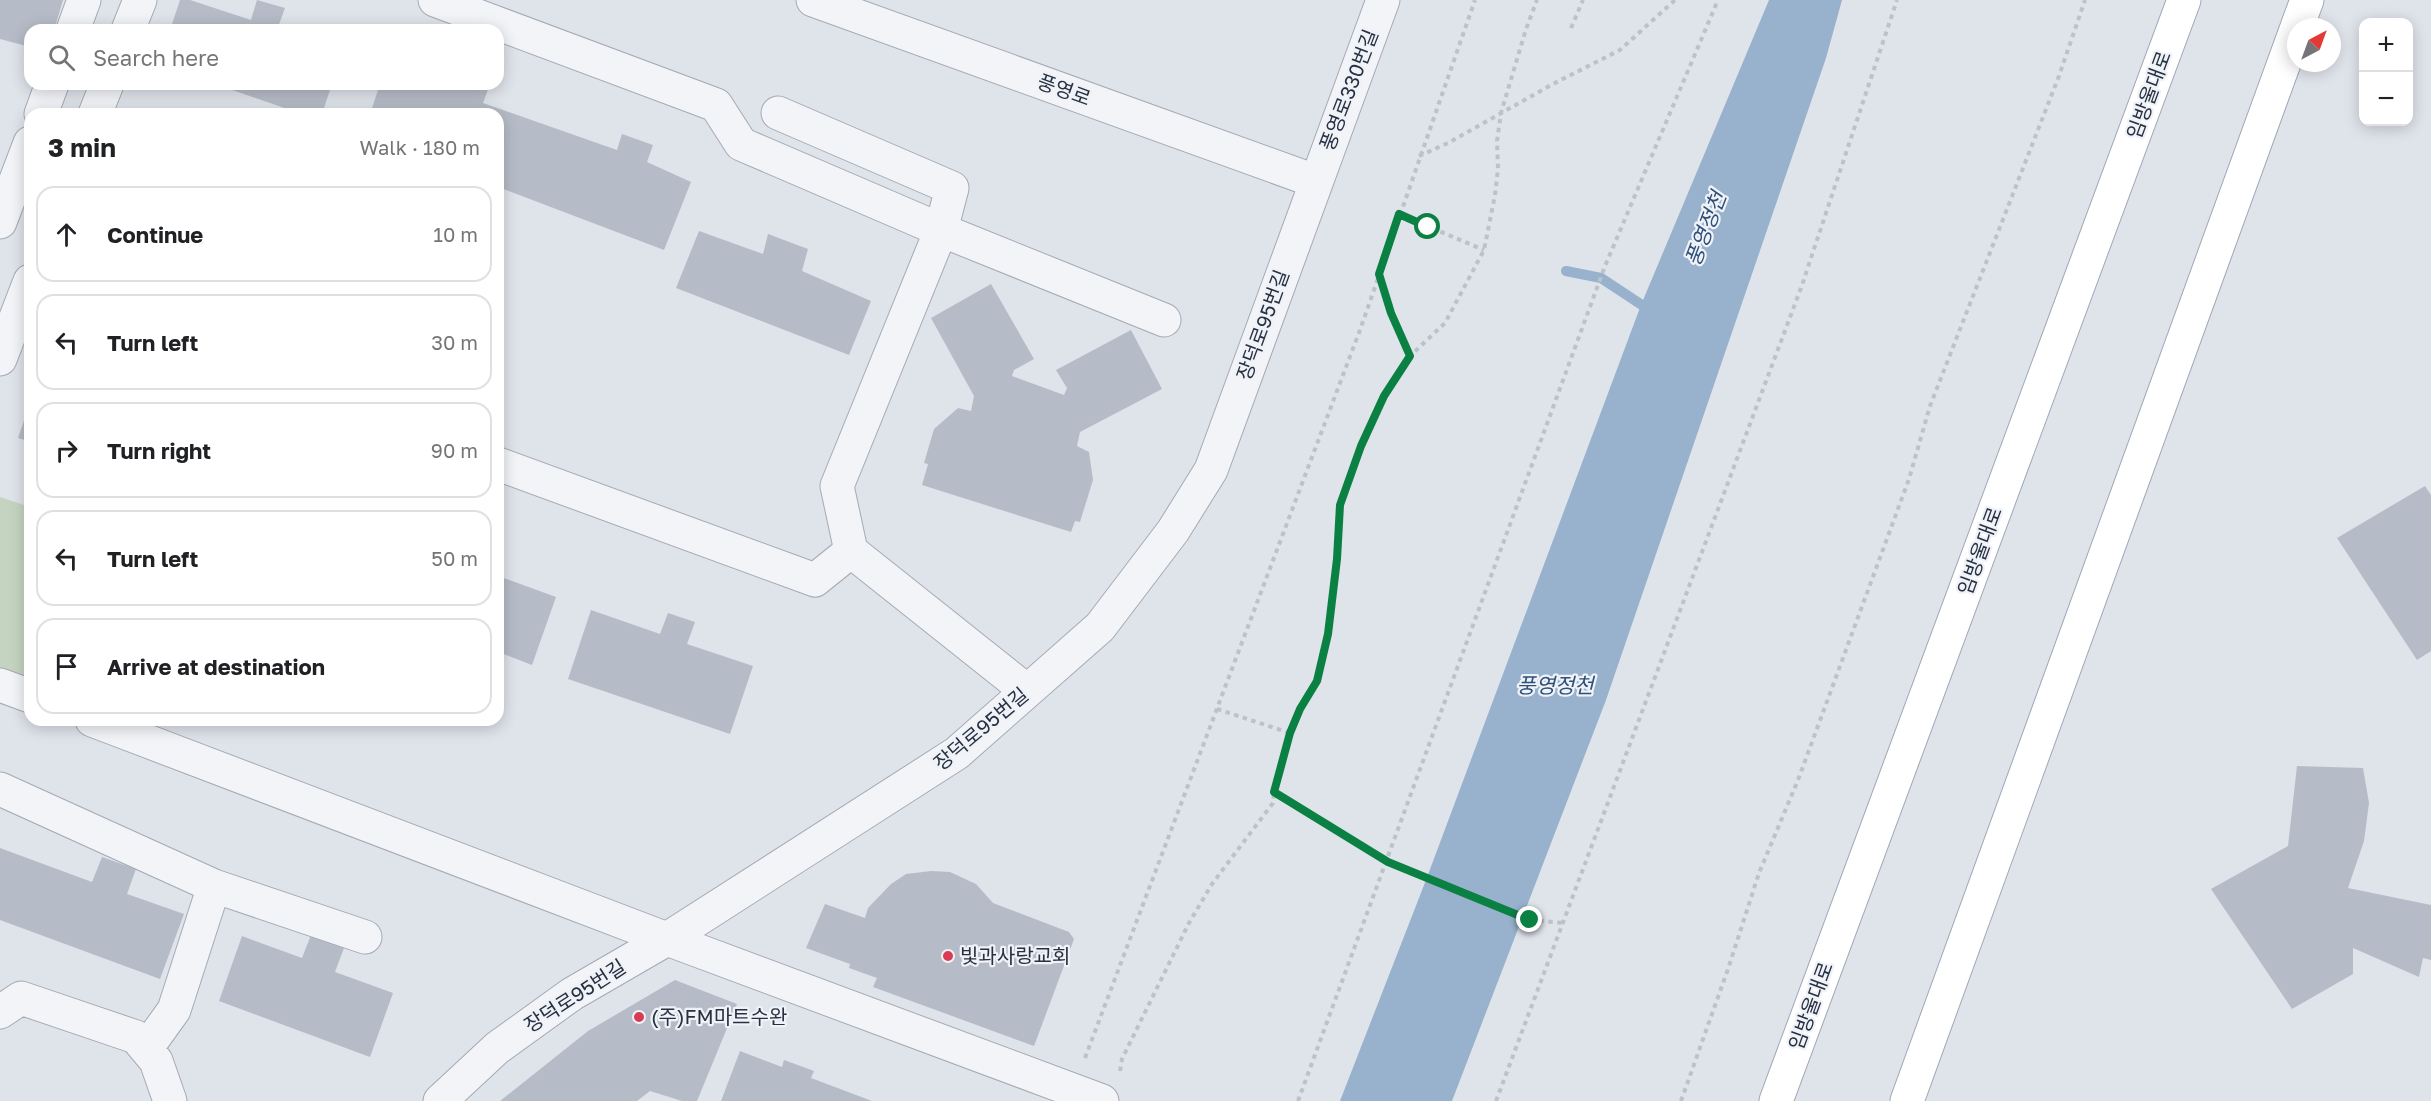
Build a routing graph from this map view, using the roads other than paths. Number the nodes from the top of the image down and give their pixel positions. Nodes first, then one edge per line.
1 (84, 0) edge
2 (140, 0) edge
3 (435, 0) edge
4 (813, 0) edge
5 (1383, 0) edge
6 (2184, 0) edge
7 (2307, 0) edge
8 (2301, 18) edge
9 (75, 24) edge
10 (130, 24) edge
11 (499, 24) edge
12 (504, 26) edge
13 (2287, 56) edge
14 (50, 90) edge
15 (104, 90) edge
16 (43, 108) edge
17 (97, 108) edge
18 (778, 113) dead end
19 (24, 159) edge
20 (1315, 181) junction
21 (0, 222) edge
22 (941, 230) junction
23 (24, 297) edge
24 (1164, 320) dead end
25 (0, 359) edge
26 (504, 466) edge
27 (851, 550) junction
28 (0, 685) edge
29 (1028, 691) junction
30 (24, 694) edge
31 (108, 726) edge
32 (0, 789) edge
33 (214, 886) junction
34 (365, 937) dead end
35 (667, 939) junction
36 (7, 1000) edge
37 (146, 1049) junction
38 (1097, 1091) edge
39 (170, 1101) edge
40 (440, 1101) edge
41 (1776, 1101) edge
42 (1907, 1101) edge

1 - 9 street
2 - 10 street
3 - 11 street
4 - 20 street, 풍영로
5 - 20 street, 풍영로330번길
6 - 41 main road, 임방울대로
7 - 8 main road
12 - 22 street
13 - 42 main road
14 - 16 street
15 - 17 street
18 - 22 street
19 - 21 street
20 - 29 street, 장덕로95번길
22 - 24 street
22 - 27 street
23 - 25 street
26 - 27 street
27 - 29 street
28 - 30 street
29 - 35 street, 장덕로95번길
31 - 35 street
32 - 33 street
33 - 34 street
33 - 37 street
35 - 38 street
35 - 40 street, 장덕로95번길
36 - 37 street
37 - 39 street

